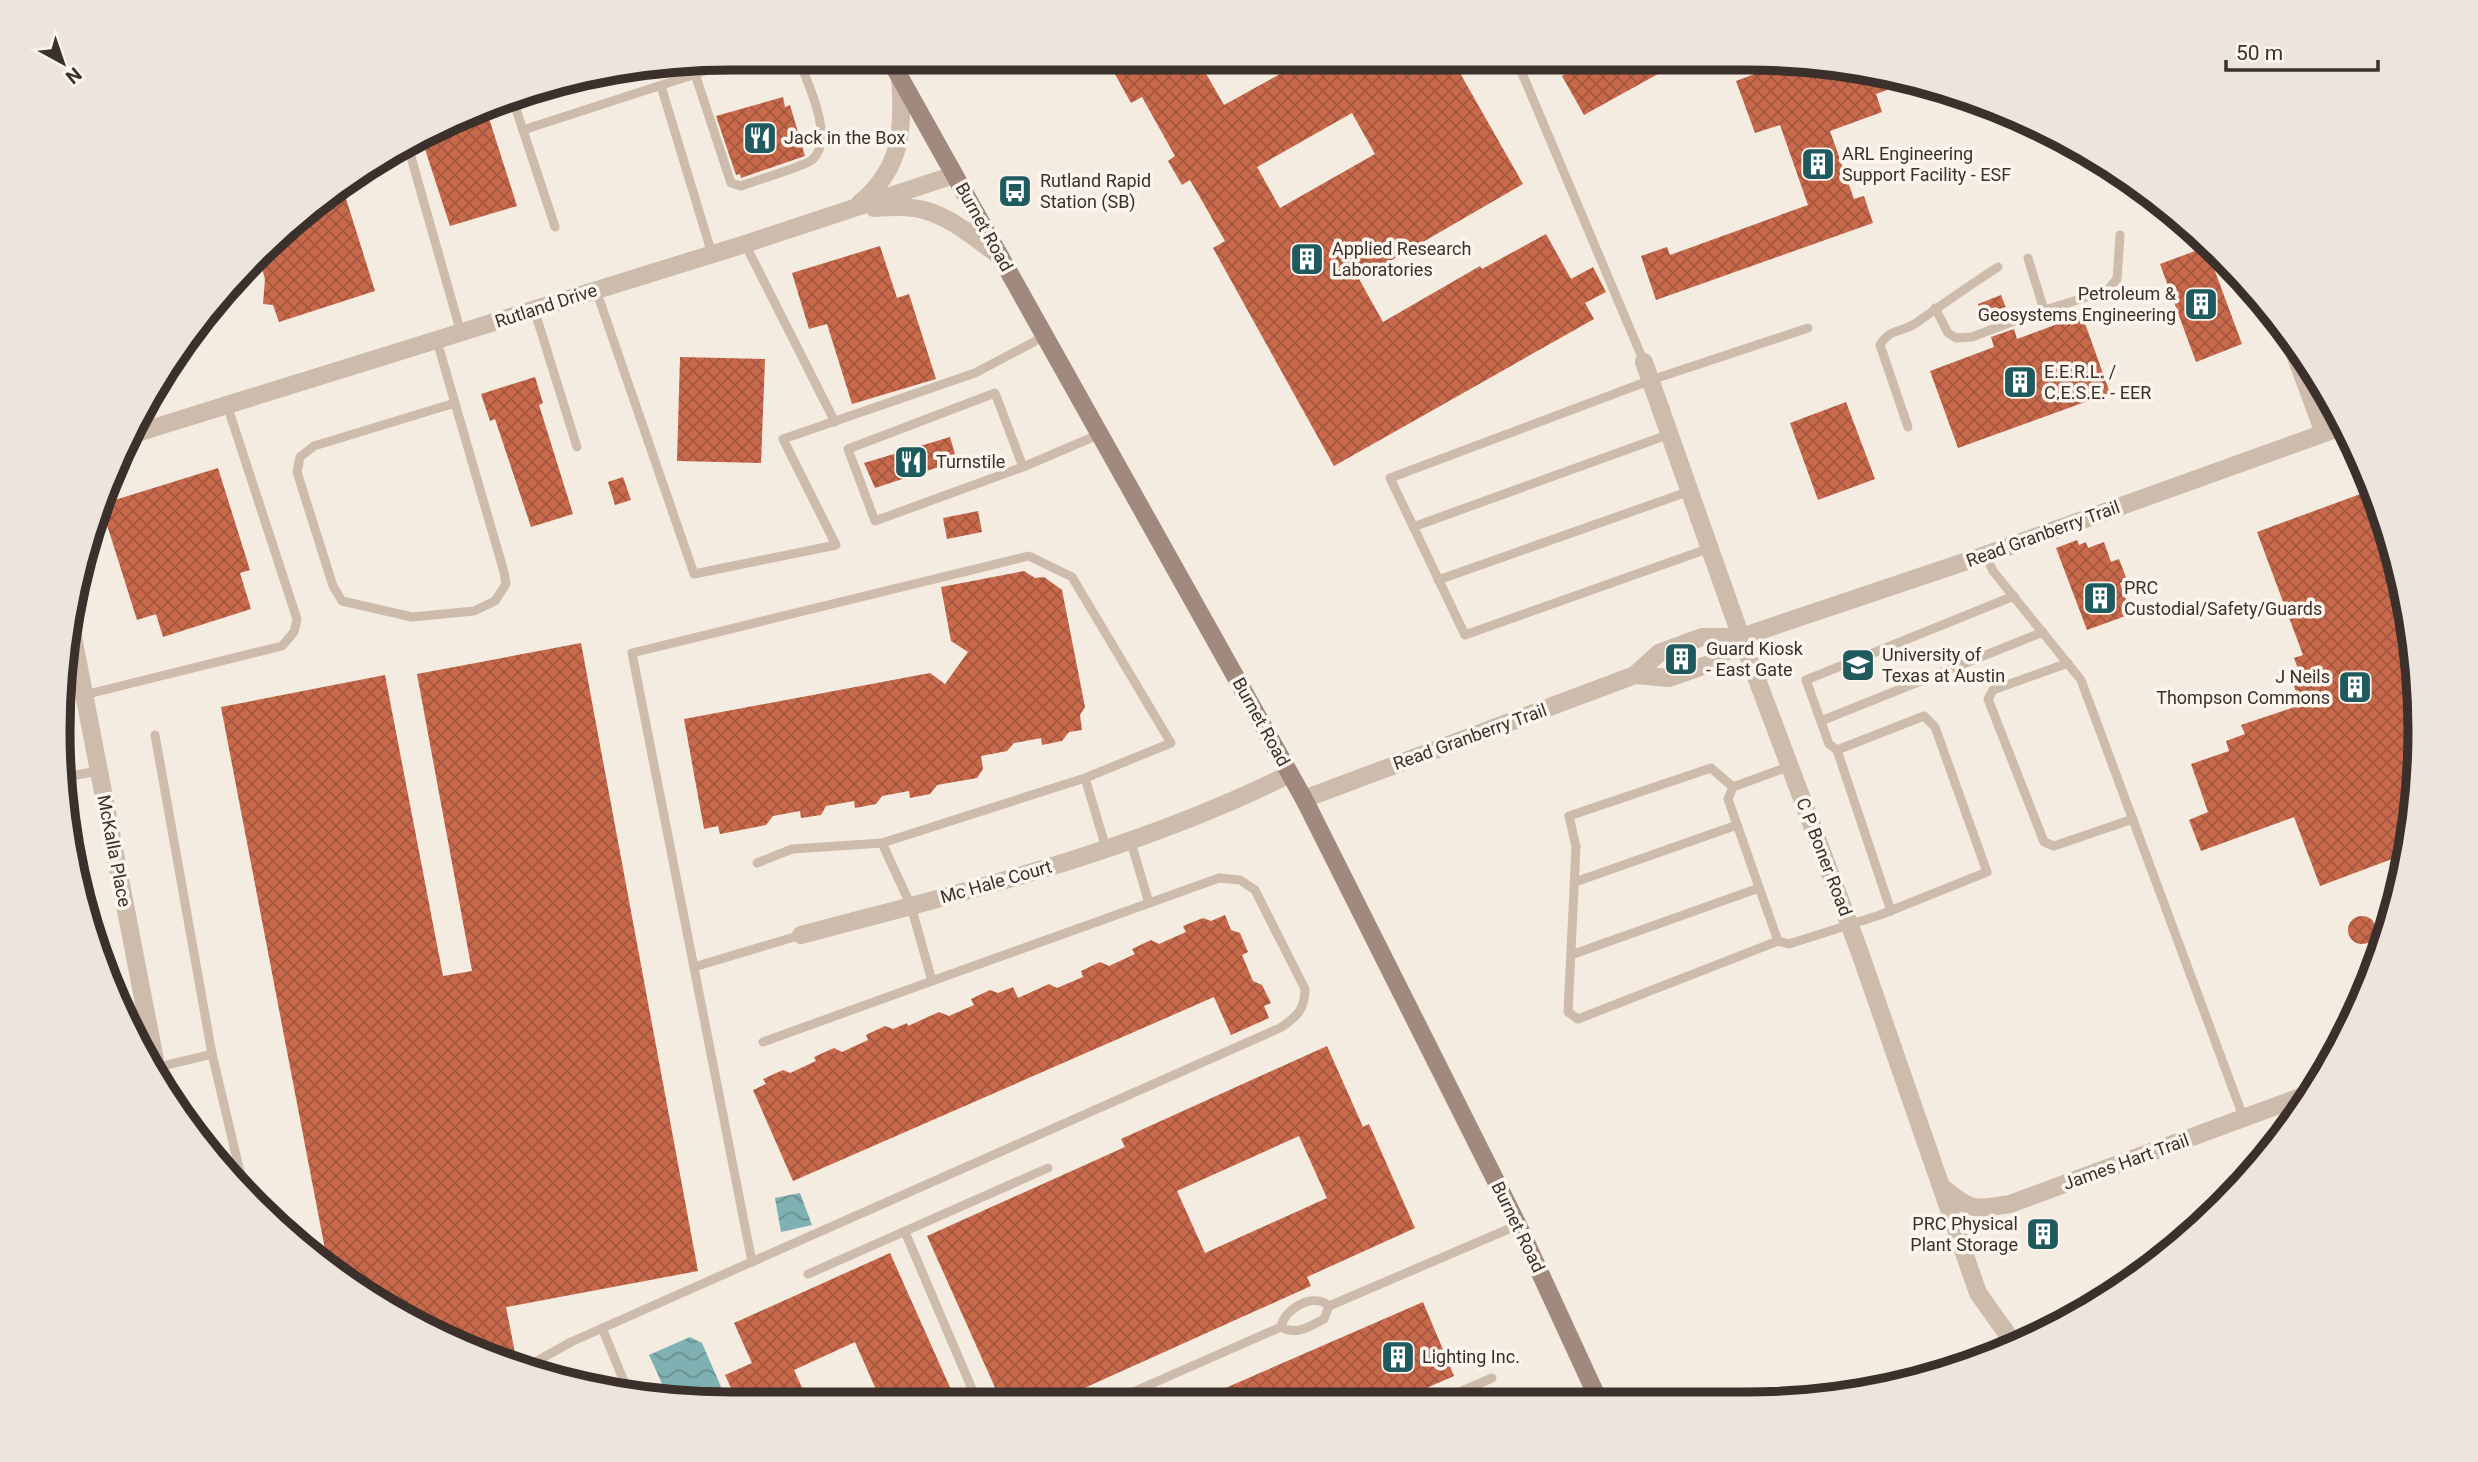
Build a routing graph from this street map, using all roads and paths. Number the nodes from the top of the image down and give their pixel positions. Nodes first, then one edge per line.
1 (802, 70) edge
2 (896, 70) edge
3 (1521, 70) edge
4 (706, 71) edge
5 (695, 74) junction
6 (900, 77) junction
7 (661, 86) junction
8 (515, 106) edge
9 (523, 131) junction
10 (410, 154) edge
11 (954, 175) junction
12 (853, 209) junction
13 (555, 227) dead end
14 (2120, 235) dead end
15 (745, 244) junction
16 (712, 254) junction
17 (1001, 257) junction
18 (2028, 258) dead end
19 (1998, 267) dead end
20 (596, 290) junction
21 (1935, 308) junction
22 (534, 309) junction
23 (2044, 310) junction
24 (1808, 328) dead end
25 (461, 333) junction
26 (1045, 336) junction
27 (437, 341) junction
28 (1644, 362) joint
29 (2301, 371) edge
30 (1651, 380) junction
31 (455, 403) junction
32 (227, 405) junction
33 (835, 422) junction
34 (1909, 428) dead end
35 (2335, 429) edge
36 (142, 431) edge
37 (2324, 433) junction
38 (1100, 434) junction
39 (1670, 434) junction
40 (577, 447) dead end
41 (1023, 467) junction
42 (1690, 491) junction
43 (1413, 527) junction
44 (1710, 548) junction
45 (1985, 555) junction
46 (1438, 580) junction
47 (2014, 596) junction
48 (2043, 632) junction
49 (1741, 637) junction
50 (75, 650) edge
51 (2068, 663) junction
52 (1635, 676) junction
53 (84, 695) junction
54 (1821, 721) junction
55 (155, 735) dead end
56 (1837, 750) junction
57 (1790, 766) junction
58 (99, 771) junction
59 (1290, 774) junction
60 (71, 776) edge
61 (1085, 778) junction
62 (1733, 786) junction
63 (1304, 799) junction
64 (2133, 819) junction
65 (1737, 825) junction
66 (1130, 839) junction
67 (882, 843) junction
68 (1106, 848) junction
69 (757, 863) dead end
70 (1575, 883) junction
71 (1759, 888) junction
72 (1149, 903) junction
73 (911, 906) junction
74 (1891, 911) junction
75 (1849, 924) junction
76 (801, 935) joint
77 (1778, 941) junction
78 (1571, 955) junction
79 (694, 967) junction
80 (932, 981) junction
81 (763, 1042) dead end
82 (155, 1054) edge
83 (212, 1054) junction
84 (161, 1065) edge
85 (2296, 1099) edge
86 (2244, 1119) junction
87 (1048, 1168) dead end
88 (240, 1174) edge
89 (1941, 1187) junction
90 (1518, 1225) junction
91 (905, 1232) junction
92 (752, 1262) junction
93 (808, 1274) dead end
94 (1329, 1306) junction
95 (1281, 1327) junction
96 (602, 1328) junction
97 (2010, 1337) edge
98 (536, 1362) edge
99 (1492, 1378) dead end
100 (625, 1383) edge
101 (973, 1392) edge
102 (1133, 1392) edge
103 (1460, 1392) edge
104 (1595, 1392) edge

1 - 5 lane
2 - 6 main road, Burnet Road
3 - 28 lane
4 - 5 lane
5 - 7 lane
6 - 11 main road, Burnet Road
6 - 12 street
7 - 9 lane
7 - 16 lane
8 - 9 lane
9 - 13 lane
10 - 25 lane
11 - 12 street, Rutland Drive
11 - 17 main road, Burnet Road
12 - 15 street, Rutland Drive
12 - 17 street
14 - 23 lane
15 - 16 street, Rutland Drive
15 - 33 lane
16 - 20 street, Rutland Drive
17 - 26 main road, Burnet Road
18 - 23 lane
19 - 21 lane
20 - 22 street, Rutland Drive
20 - 33 lane
21 - 23 lane
21 - 34 lane
22 - 25 street, Rutland Drive
22 - 40 lane
24 - 30 lane
25 - 27 street, Rutland Drive
26 - 33 lane
26 - 38 main road, Burnet Road
27 - 31 lane
27 - 32 street, Rutland Drive
28 - 30 street, C P Boner Road
29 - 37 street
30 - 39 street, C P Boner Road
30 - 43 lane
31 - 31 lane
32 - 36 street, Rutland Drive
32 - 53 lane
35 - 37 street, Read Granberry Trail
37 - 45 street, Read Granberry Trail
38 - 41 lane
38 - 59 main road, Burnet Road
39 - 42 street, C P Boner Road
39 - 43 lane
41 - 41 lane
42 - 44 street, C P Boner Road
42 - 46 lane
43 - 46 lane
44 - 46 lane
44 - 49 street, C P Boner Road
45 - 47 lane
45 - 49 street, Read Granberry Trail
47 - 48 lane
47 - 54 lane
48 - 51 lane
48 - 54 lane
49 - 52 street, Read Granberry Trail
49 - 52 street, Read Granberry Trail
49 - 57 street, C P Boner Road
50 - 53 street, McKalla Place
51 - 64 lane
51 - 64 lane
52 - 63 street, Read Granberry Trail
53 - 58 street, McKalla Place
54 - 56 lane
55 - 83 lane
56 - 74 lane
56 - 74 lane
57 - 62 lane
57 - 75 street, C P Boner Road
58 - 60 lane
58 - 82 street, McKalla Place
59 - 63 main road, Burnet Road
59 - 66 street, Mc Hale Court
61 - 67 lane
61 - 68 lane
61 - 79 lane
62 - 65 lane
62 - 70 lane
63 - 90 main road, Burnet Road
64 - 86 lane
65 - 70 lane
65 - 71 lane
66 - 68 street, Mc Hale Court
66 - 72 lane
67 - 69 lane
67 - 73 lane
68 - 73 street, Mc Hale Court
70 - 78 lane
71 - 77 lane
71 - 78 lane
72 - 80 lane
72 - 92 lane
73 - 76 street, Mc Hale Court
73 - 80 lane
74 - 75 lane
75 - 77 lane
75 - 89 street, C P Boner Road
76 - 79 lane, Mc Hale Court
77 - 78 lane
79 - 92 lane
80 - 81 lane
83 - 84 lane
83 - 88 lane
85 - 86 street, James Hart Trail
86 - 89 street, James Hart Trail
87 - 91 lane
89 - 97 street, C P Boner Road
90 - 94 lane
90 - 104 main road, Burnet Road
91 - 93 lane
91 - 101 lane
92 - 96 lane
94 - 95 lane
94 - 95 lane
95 - 102 lane
96 - 98 lane
96 - 100 lane
99 - 103 lane

